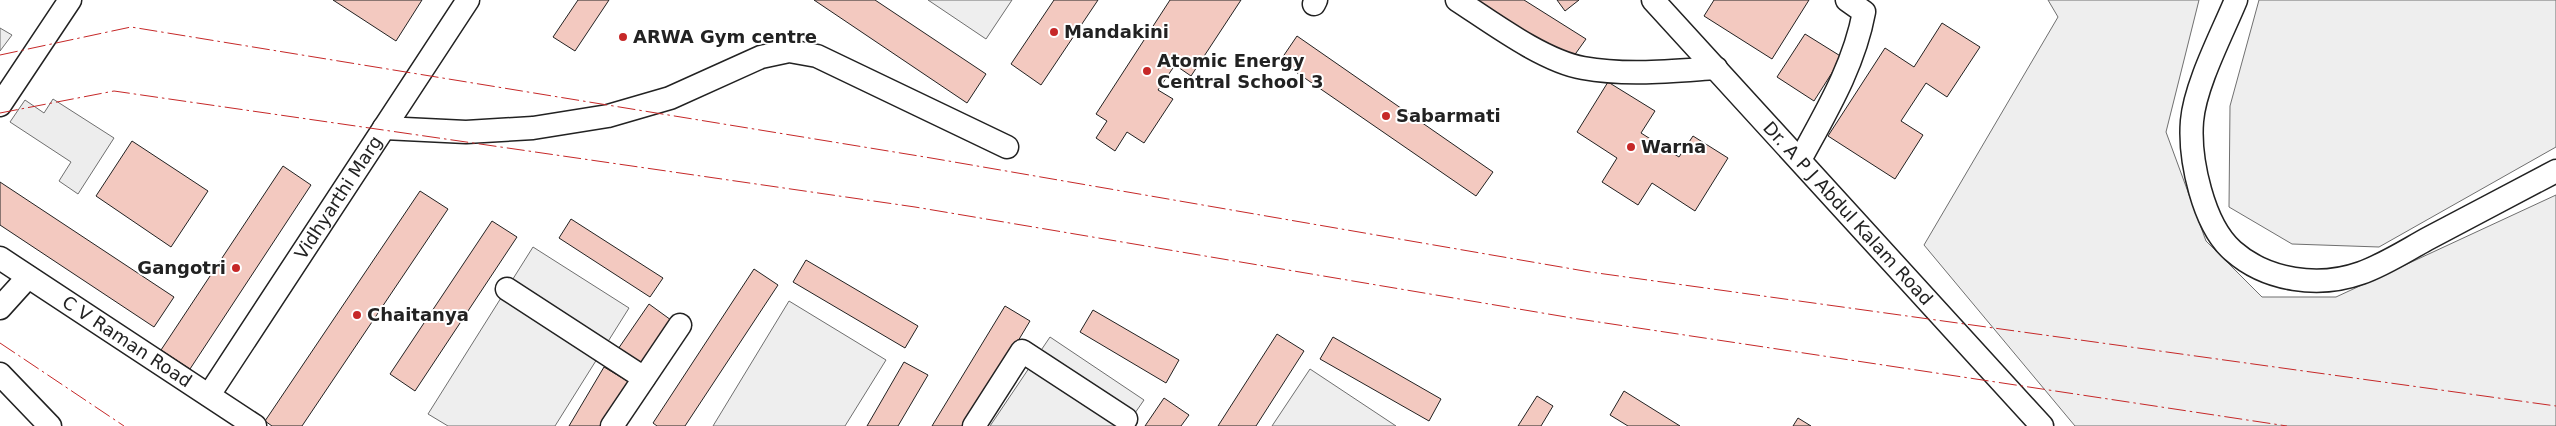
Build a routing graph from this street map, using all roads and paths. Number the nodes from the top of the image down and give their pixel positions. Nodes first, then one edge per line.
1 (70, 0) edge
2 (468, 0) edge
3 (1457, 0) edge
4 (1847, 0) edge
5 (2236, 0) edge
6 (1660, 3) edge
7 (1716, 68) junction
8 (0, 104) edge
9 (384, 128) junction
10 (1007, 147) dead end
11 (1800, 160) junction
12 (2556, 171) edge
13 (0, 258) edge
14 (28, 277) junction
15 (507, 288) dead end
16 (0, 308) edge
17 (680, 325) dead end
18 (0, 374) edge
19 (644, 378) junction
20 (208, 395) junction
21 (1126, 420) dead end
22 (50, 426) edge
23 (255, 426) edge
24 (612, 426) edge
25 (974, 426) edge
26 (2042, 426) edge

1 - 8 street
2 - 9 street, Vidhyarthi Marg
3 - 7 street
4 - 11 street
5 - 12 street
6 - 7 street, Dr. A P J Abdul Kalam Road
7 - 11 street, Dr. A P J Abdul Kalam Road
9 - 10 street
9 - 20 street, Vidhyarthi Marg
11 - 26 street, Dr. A P J Abdul Kalam Road
13 - 14 street, C V Raman Road
14 - 16 street
14 - 20 street, C V Raman Road
15 - 19 street
17 - 19 street
18 - 22 street
19 - 24 street
20 - 23 street, C V Raman Road
21 - 25 street

